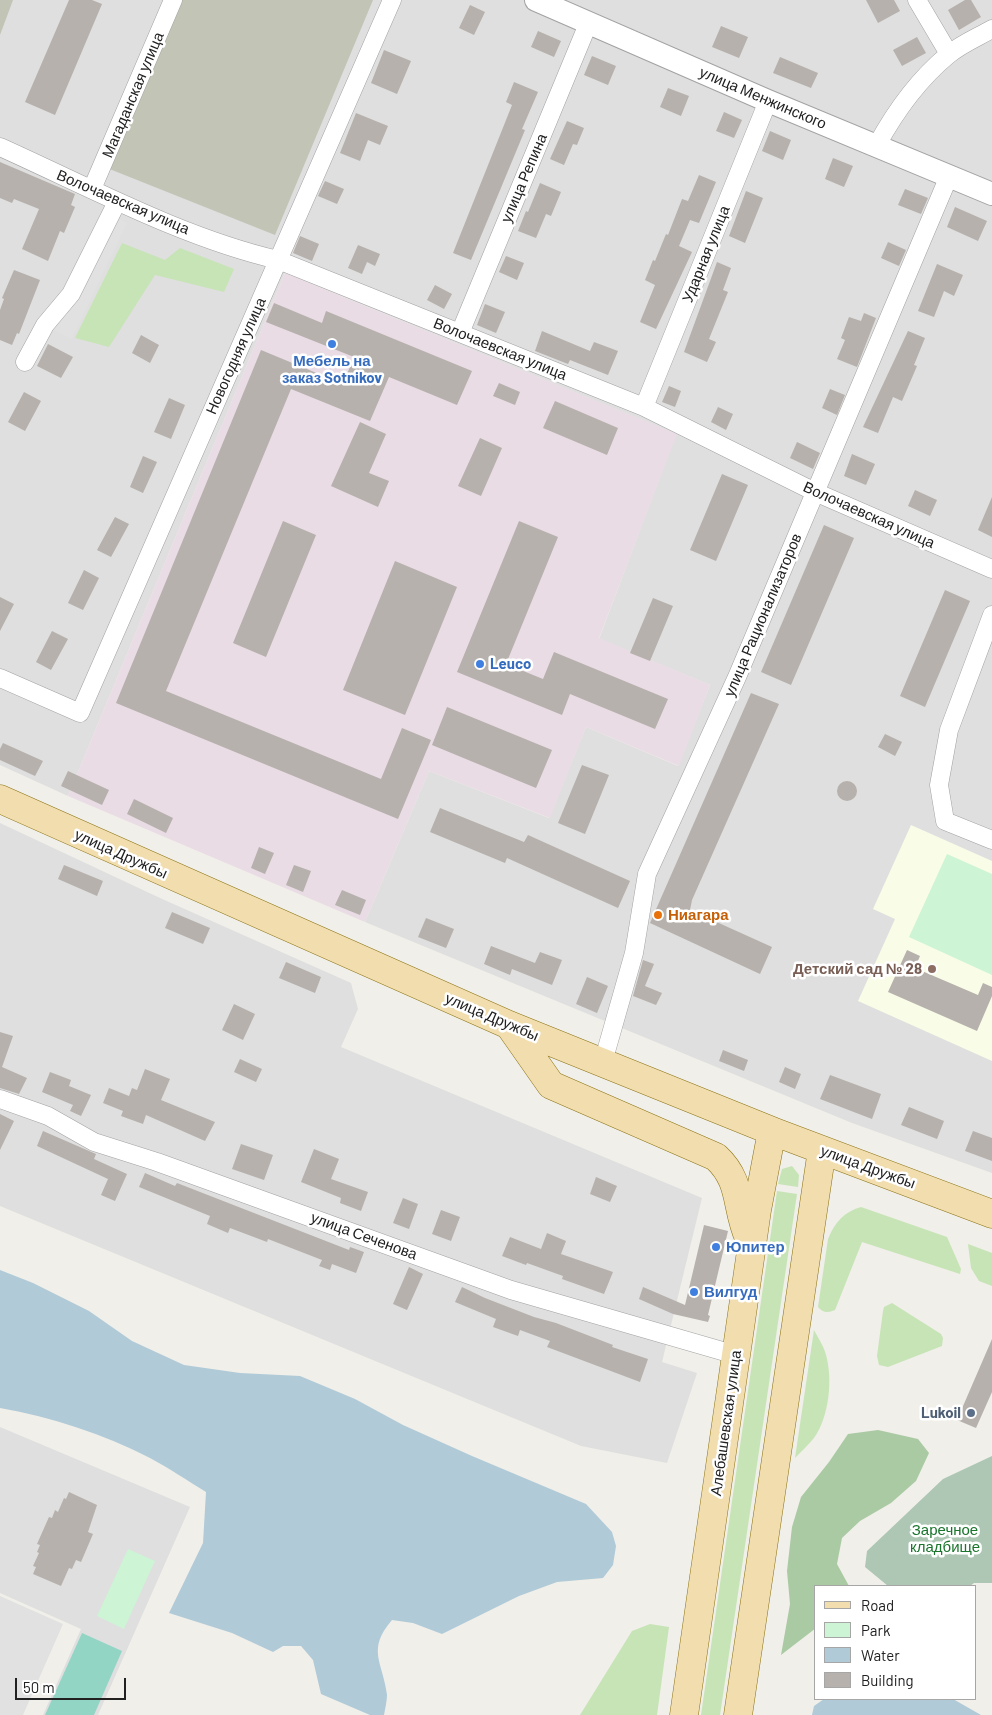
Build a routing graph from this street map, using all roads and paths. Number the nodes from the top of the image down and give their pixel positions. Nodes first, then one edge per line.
1 (174, 0) edge
2 (392, 0) edge
3 (536, 0) edge
4 (917, 0) edge
5 (588, 24) junction
6 (992, 30) edge
7 (949, 54) junction
8 (768, 101) junction
9 (877, 145) junction
10 (0, 147) edge
11 (949, 176) junction
12 (92, 189) junction
13 (992, 194) edge
14 (117, 202) junction
15 (278, 260) junction
16 (460, 333) junction
17 (25, 362) dead end
18 (644, 407) junction
19 (815, 492) junction
20 (992, 569) edge
21 (992, 615) edge
22 (0, 678) edge
23 (0, 799) edge
24 (992, 840) edge
25 (509, 1025) junction
26 (603, 1062) junction
27 (0, 1099) edge
28 (772, 1132) junction
29 (822, 1150) junction
30 (992, 1214) edge
31 (752, 1244) junction
32 (736, 1355) junction
33 (684, 1715) edge
34 (738, 1715) edge

1 - 12 street, Магаданская улица
2 - 15 street, Новогодняя улица
3 - 5 street, улица Менжинского
4 - 7 street
5 - 8 street, улица Менжинского
5 - 16 street, улица Репина
6 - 7 street
7 - 9 street
8 - 9 street, улица Менжинского
8 - 18 street, Ударная улица
9 - 11 street, улица Менжинского
10 - 12 street, Волочаевская улица
11 - 13 street, улица Менжинского
11 - 19 street, улица Рационализаторов
12 - 14 street, Волочаевская улица
14 - 15 street, Волочаевская улица
14 - 17 street
15 - 16 street, Волочаевская улица
15 - 22 street, Новогодняя улица
16 - 18 street, Волочаевская улица
18 - 19 street, Волочаевская улица
19 - 20 street, Волочаевская улица
19 - 26 street, улица Рационализаторов
21 - 24 street
23 - 25 main road, улица Дружбы
25 - 26 main road, улица Дружбы
25 - 31 main road
26 - 28 main road, улица Дружбы
27 - 32 street, улица Сеченова
28 - 29 main road, улица Дружбы
28 - 31 main road, Алебашевская улица
29 - 30 main road, улица Дружбы
29 - 34 main road
31 - 32 main road, Алебашевская улица
32 - 33 main road, Алебашевская улица

